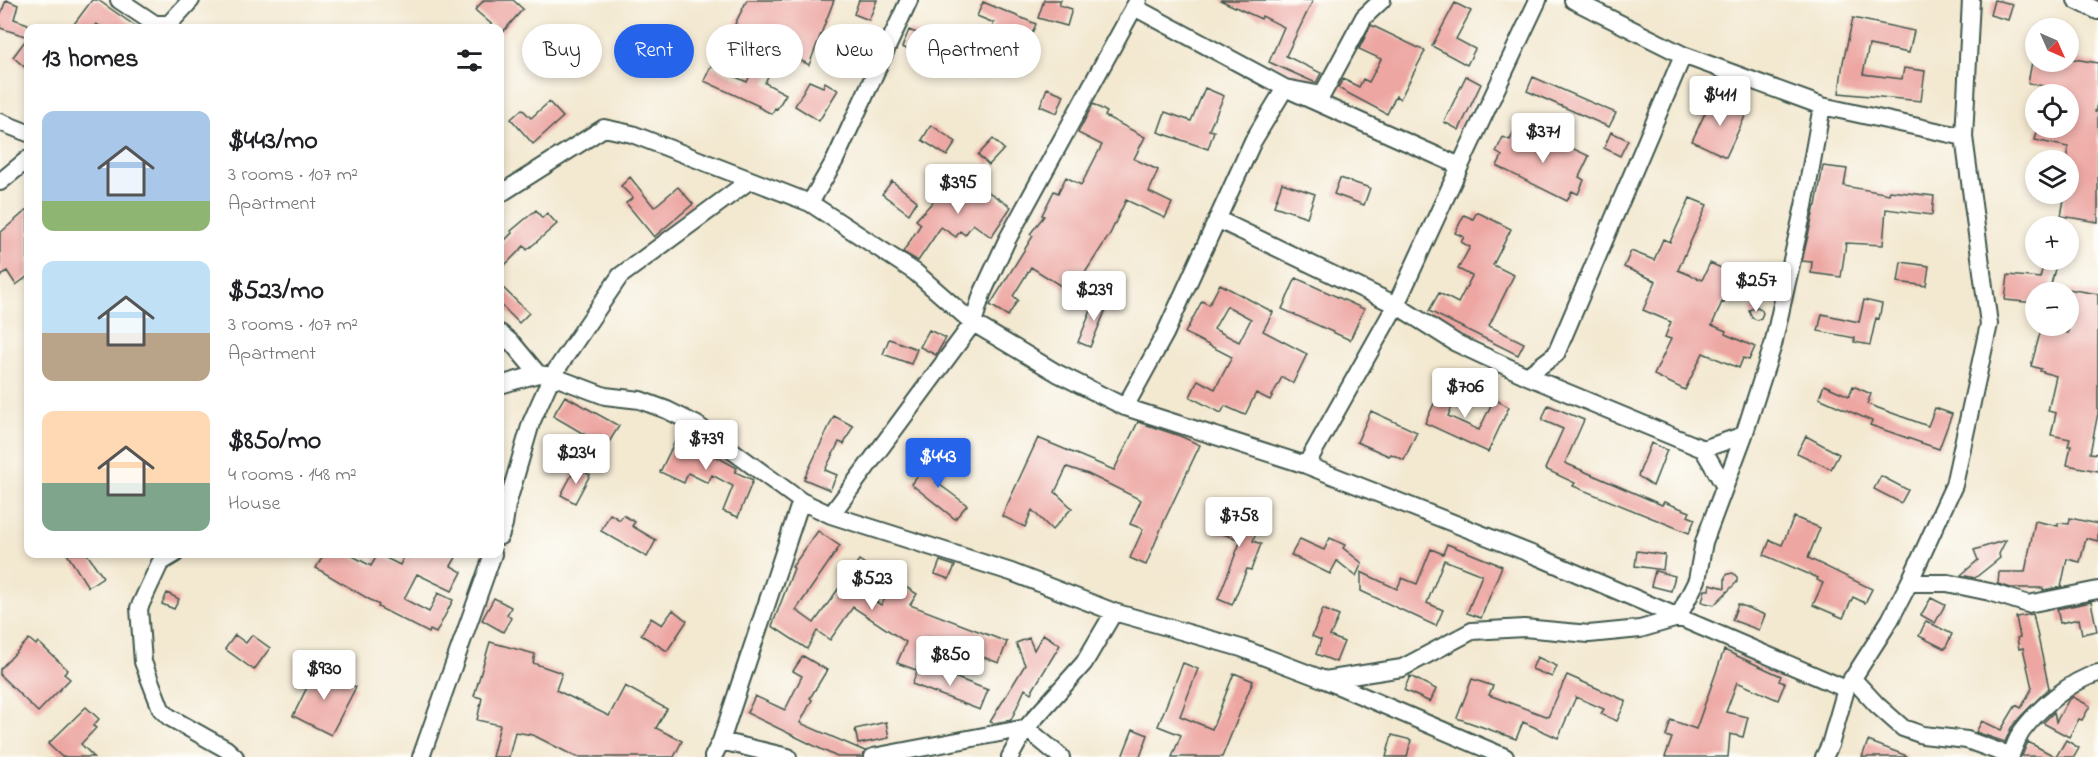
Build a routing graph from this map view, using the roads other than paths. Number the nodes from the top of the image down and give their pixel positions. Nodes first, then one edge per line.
1 (118, 0) edge
2 (191, 0) edge
3 (909, 0) edge
4 (1382, 0) edge
5 (1538, 0) edge
6 (1573, 0) edge
7 (1971, 0) edge
8 (2076, 0) edge
9 (1136, 3) edge
10 (2098, 11) edge
11 (150, 24) edge
12 (169, 24) edge
13 (1683, 55) junction
14 (1285, 88) junction
15 (1822, 106) junction
16 (0, 122) edge
17 (24, 131) edge
18 (1964, 137) junction
19 (24, 162) edge
20 (1460, 166) junction
21 (749, 181) junction
22 (0, 182) edge
23 (504, 191) edge
24 (810, 203) junction
25 (1217, 219) junction
26 (1396, 305) junction
27 (973, 323) junction
28 (504, 336) edge
29 (545, 375) junction
30 (1527, 376) junction
31 (504, 384) edge
32 (1125, 407) junction
33 (1744, 435) junction
34 (1703, 449) junction
35 (1306, 465) junction
36 (1724, 485) junction
37 (504, 499) edge
38 (801, 501) junction
39 (831, 515) junction
40 (168, 558) edge
41 (492, 558) edge
42 (1909, 583) junction
43 (2098, 590) edge
44 (1114, 612) junction
45 (1678, 618) junction
46 (2098, 673) edge
47 (1325, 680) junction
48 (1849, 684) junction
49 (1026, 728) junction
50 (722, 741) junction
51 (235, 757) edge
52 (421, 757) edge
53 (713, 757) edge
54 (788, 757) edge
55 (873, 757) edge
56 (1010, 757) edge
57 (1061, 757) edge
58 (1504, 757) edge
59 (1824, 757) edge
60 (2010, 757) edge

1 - 11 street
2 - 12 street
3 - 24 street
4 - 14 street
5 - 20 street
6 - 13 street
7 - 18 street
8 - 10 street
9 - 14 street
9 - 27 street
13 - 15 street
13 - 30 street
14 - 20 street
14 - 25 street
15 - 18 street
15 - 33 street
16 - 17 street
18 - 42 street
19 - 22 street
20 - 26 street
21 - 23 street
21 - 24 street
21 - 29 street
24 - 27 street
25 - 26 street
25 - 32 street
26 - 30 street
26 - 35 street
27 - 32 street
27 - 39 street
28 - 29 street
29 - 31 street
29 - 37 street
29 - 38 street
30 - 34 street
32 - 35 street
33 - 34 street
33 - 36 street
34 - 36 street
35 - 45 street
36 - 45 street
38 - 39 street
38 - 50 street
39 - 44 street
40 - 51 street
41 - 52 street
42 - 43 street
42 - 48 street
44 - 47 street
44 - 49 street
45 - 47 street
45 - 48 street
46 - 60 street
47 - 58 street
48 - 59 street
48 - 60 street
49 - 55 street
49 - 56 street
49 - 57 street
50 - 53 street
50 - 54 street

